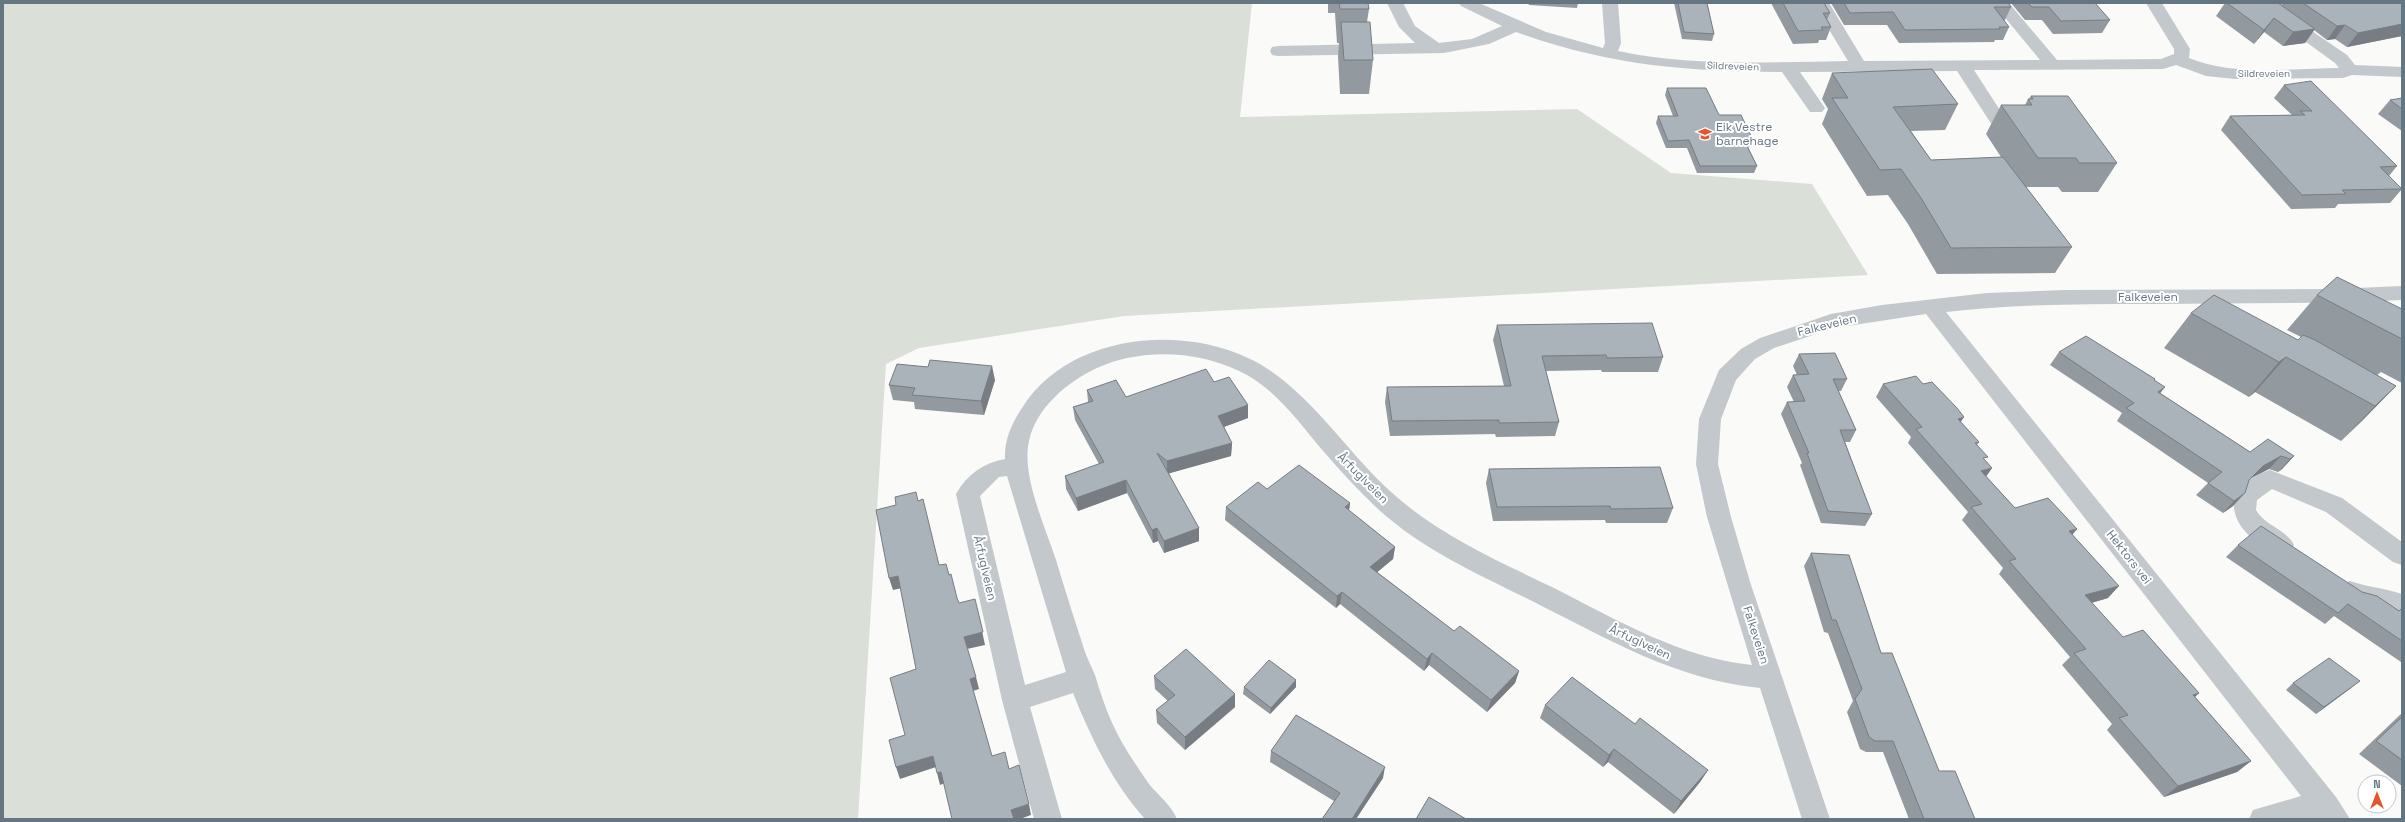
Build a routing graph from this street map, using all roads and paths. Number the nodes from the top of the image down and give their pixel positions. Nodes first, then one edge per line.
1 (1395, 3) edge
2 (1468, 3) edge
3 (1610, 3) edge
4 (1821, 3) edge
5 (2001, 3) edge
6 (2154, 3) edge
7 (2260, 3) edge
8 (1515, 25) junction
9 (1435, 48) junction
10 (1278, 51) dead end
11 (1609, 53) junction
12 (2179, 60) junction
13 (2053, 65) junction
14 (1859, 66) junction
15 (1963, 66) junction
16 (1786, 67) junction
17 (2350, 70) junction
18 (2402, 72) edge
19 (1816, 108) dead end
20 (1998, 121) dead end
21 (2402, 293) edge
22 (1932, 308) junction
23 (1017, 465) junction
24 (2402, 555) edge
25 (2301, 558) edge
26 (2333, 579) edge
27 (2402, 604) edge
28 (1083, 678) junction
29 (1770, 678) junction
30 (1015, 700) junction
31 (2331, 813) edge
32 (1048, 819) edge
33 (1163, 819) edge
34 (1816, 819) edge
35 (2262, 819) edge

1 - 9 street
2 - 8 street, Sildreveien
3 - 11 street
4 - 14 street
5 - 13 street
6 - 12 street
7 - 17 street
8 - 9 street
8 - 11 street, Sildreveien
9 - 10 street
11 - 16 street, Sildreveien
12 - 13 street, Sildreveien
12 - 17 street, Sildreveien
13 - 15 street, Sildreveien
14 - 15 street, Sildreveien
14 - 16 street, Sildreveien
15 - 20 street
16 - 19 street
17 - 18 street, Sildreveien
21 - 22 street, Falkeveien
22 - 29 street, Falkeveien
22 - 31 street, Hektors vei
23 - 28 street, Årfuglveien
23 - 29 street, Årfuglveien
23 - 30 street, Årfuglveien
24 - 25 street
26 - 27 street
28 - 30 street
28 - 33 street, Årfuglveien
29 - 34 street, Falkeveien
30 - 32 street, Årfuglveien
31 - 35 street, Hektors vei

